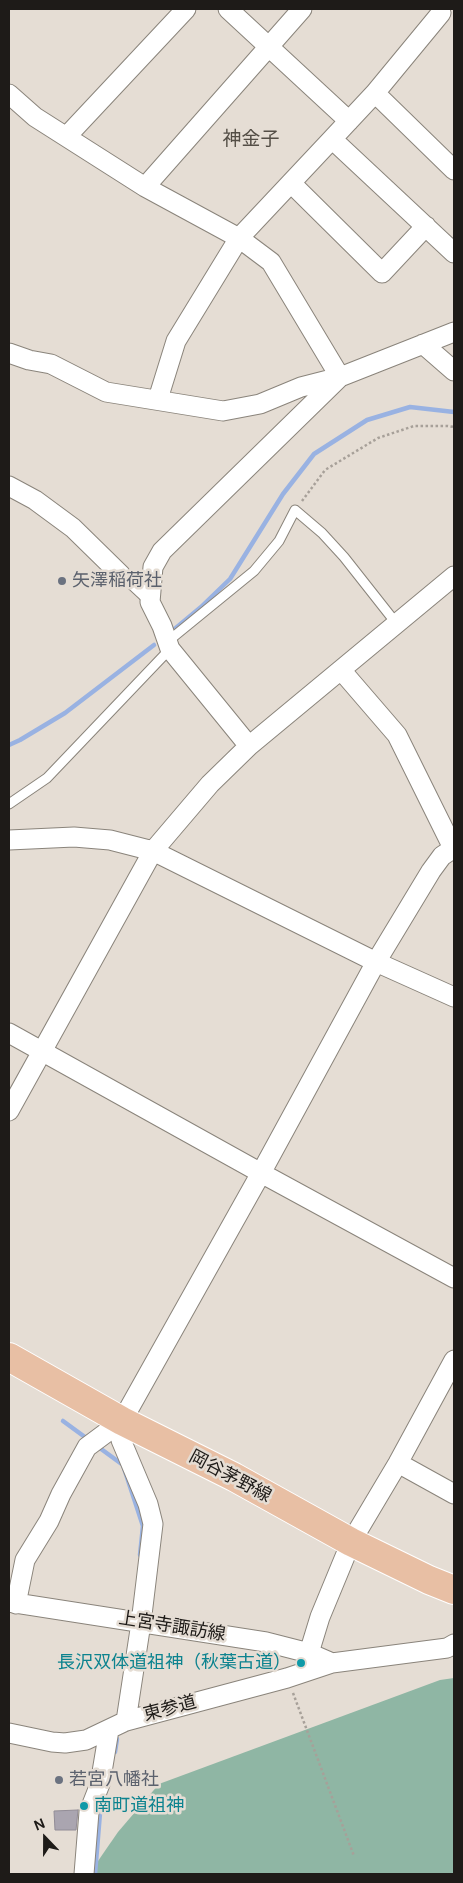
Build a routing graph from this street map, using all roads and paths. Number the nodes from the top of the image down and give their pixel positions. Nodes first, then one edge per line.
1 (186, 9) edge
2 (228, 9) edge
3 (302, 9) edge
4 (444, 16) edge
5 (268, 45) junction
6 (375, 93) junction
7 (9, 94) edge
8 (349, 121) junction
9 (67, 136) junction
10 (332, 139) junction
11 (454, 170) edge
12 (291, 183) junction
13 (146, 186) junction
14 (426, 226) junction
15 (239, 238) junction
16 (454, 253) edge
17 (454, 332) edge
18 (423, 344) junction
19 (9, 353) edge
20 (454, 371) edge
21 (340, 377) junction
22 (158, 399) junction
23 (454, 427) edge
24 (9, 486) edge
25 (296, 510) junction
26 (122, 575) joint
27 (454, 576) edge
28 (150, 602) junction
29 (396, 623) junction
30 (168, 646) junction
31 (341, 670) junction
32 (249, 746) junction
33 (9, 804) edge
34 (9, 840) edge
35 (454, 848) edge
36 (153, 851) junction
37 (376, 962) junction
38 (454, 997) edge
39 (9, 1032) edge
40 (42, 1051) junction
41 (9, 1110) edge
42 (261, 1173) junction
43 (454, 1278) edge
44 (9, 1357) edge
45 (454, 1360) edge
46 (122, 1421) junction
47 (398, 1463) junction
48 (454, 1494) edge
49 (352, 1542) junction
50 (454, 1590) edge
51 (12, 1603) edge
52 (141, 1623) junction
53 (454, 1644) edge
54 (309, 1653) junction
55 (332, 1663) junction
56 (287, 1678) junction
57 (126, 1721) junction
58 (108, 1730) junction
59 (9, 1733) edge
60 (354, 1856) dead end
61 (84, 1874) edge

1 - 9 street
2 - 5 street
3 - 5 street
4 - 6 street
5 - 8 street
5 - 13 street
6 - 8 street
6 - 11 street
7 - 9 street
8 - 10 street
9 - 13 street
10 - 12 street
10 - 14 street
12 - 14 street
12 - 15 street
13 - 15 street
14 - 16 street
15 - 21 street
15 - 22 street
17 - 18 street
18 - 20 street
18 - 21 street
19 - 22 street
21 - 22 street
21 - 28 street
23 - 25 path
24 - 26 street
25 - 29 lane
25 - 30 lane
26 - 28 lane
27 - 29 street
28 - 30 street
29 - 31 street
30 - 32 street
30 - 33 lane
31 - 32 street
31 - 35 street
32 - 36 street
34 - 36 street
35 - 37 street
36 - 37 street
36 - 40 street
37 - 38 street
37 - 42 street
39 - 40 street
40 - 41 street
40 - 42 street
42 - 43 street
42 - 46 street
44 - 46 main road, 岡谷茅野線
45 - 47 street
46 - 49 main road, 岡谷茅野線
46 - 51 street
46 - 52 street
47 - 48 street
47 - 49 street
49 - 50 main road, 岡谷茅野線
49 - 54 street
51 - 52 street, 上宮寺諏訪線
52 - 54 street, 上宮寺諏訪線
52 - 57 street
53 - 55 street, 東参道
54 - 55 street, 上宮寺諏訪線
55 - 56 street, 東参道
56 - 57 street, 東参道
56 - 60 path
57 - 58 street, 東参道
58 - 59 street, 東参道
58 - 61 street

